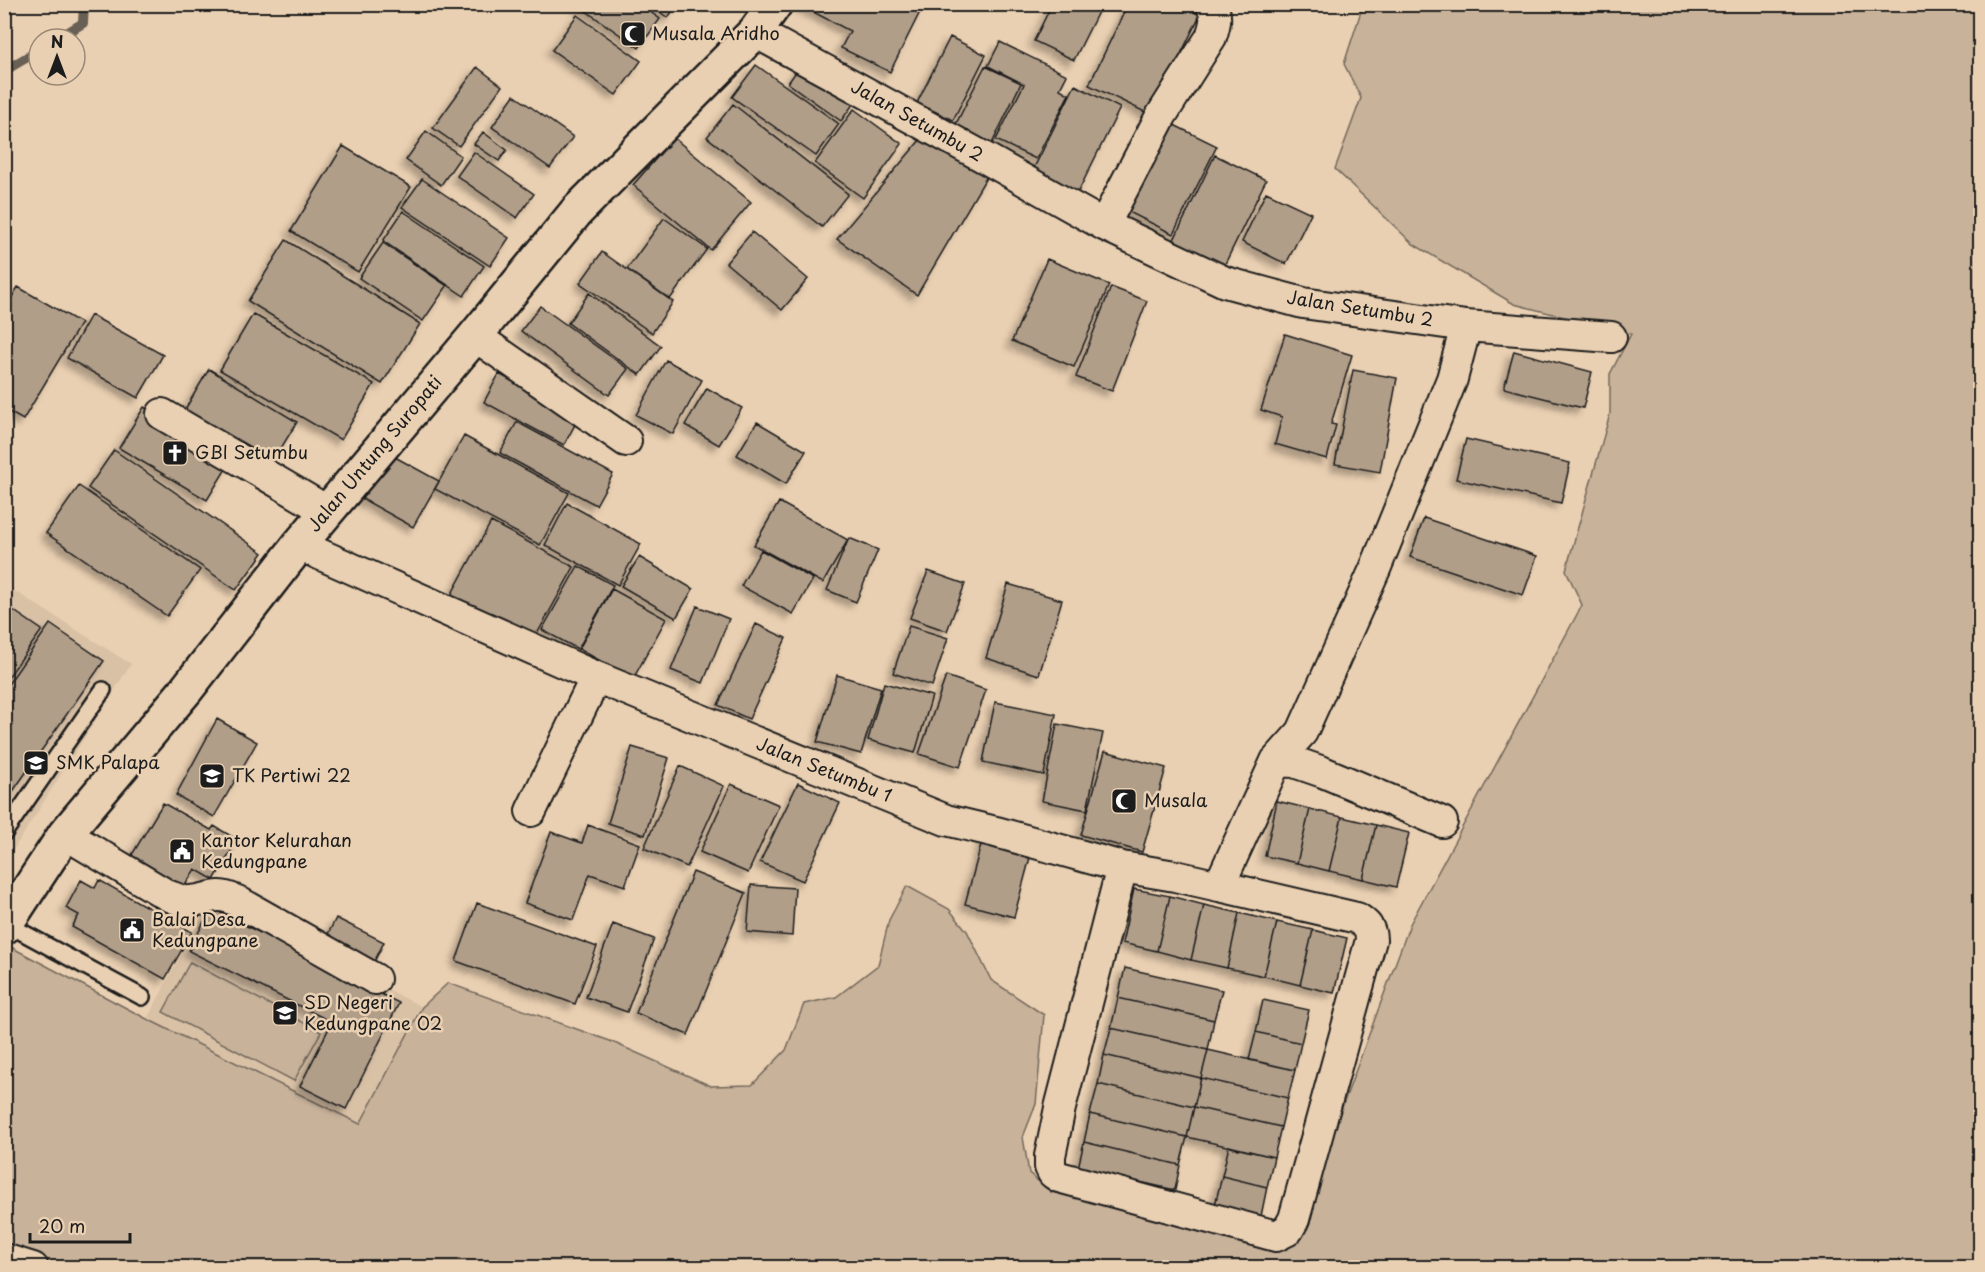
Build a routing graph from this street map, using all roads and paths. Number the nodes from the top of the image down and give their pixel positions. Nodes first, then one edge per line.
1 (1213, 8) edge
2 (763, 14) edge
3 (1104, 225) junction
4 (1466, 326) junction
5 (475, 336) junction
6 (1611, 338) dead end
7 (162, 414) dead end
8 (626, 441) dead end
9 (327, 511) junction
10 (299, 545) junction
11 (596, 677) junction
12 (104, 690) dead end
13 (1283, 753) junction
14 (531, 812) dead end
15 (1442, 822) dead end
16 (4, 833) edge
17 (65, 834) junction
18 (1122, 867) junction
19 (1219, 886) junction
20 (7, 918) edge
21 (375, 979) dead end
22 (142, 997) dead end
23 (4, 1259) edge
24 (33, 1268) edge

1 - 3 street
2 - 3 street, Jalan Setumbu 2
2 - 5 main road, Jalan Untung Suropati
3 - 4 street, Jalan Setumbu 2
4 - 6 street, Jalan Setumbu 2
4 - 13 street
5 - 8 street
5 - 9 main road, Jalan Untung Suropati
7 - 9 street
9 - 10 main road, Jalan Untung Suropati
10 - 11 street, Jalan Setumbu 1
10 - 17 main road, Jalan Untung Suropati
11 - 14 street
11 - 18 street, Jalan Setumbu 1
12 - 16 lane
13 - 15 street
13 - 19 street
17 - 20 main road, Jalan Untung Suropati
17 - 21 street
18 - 19 street, Jalan Setumbu 1
18 - 19 street, Jalan Setumbu 1
20 - 22 lane
23 - 24 street

